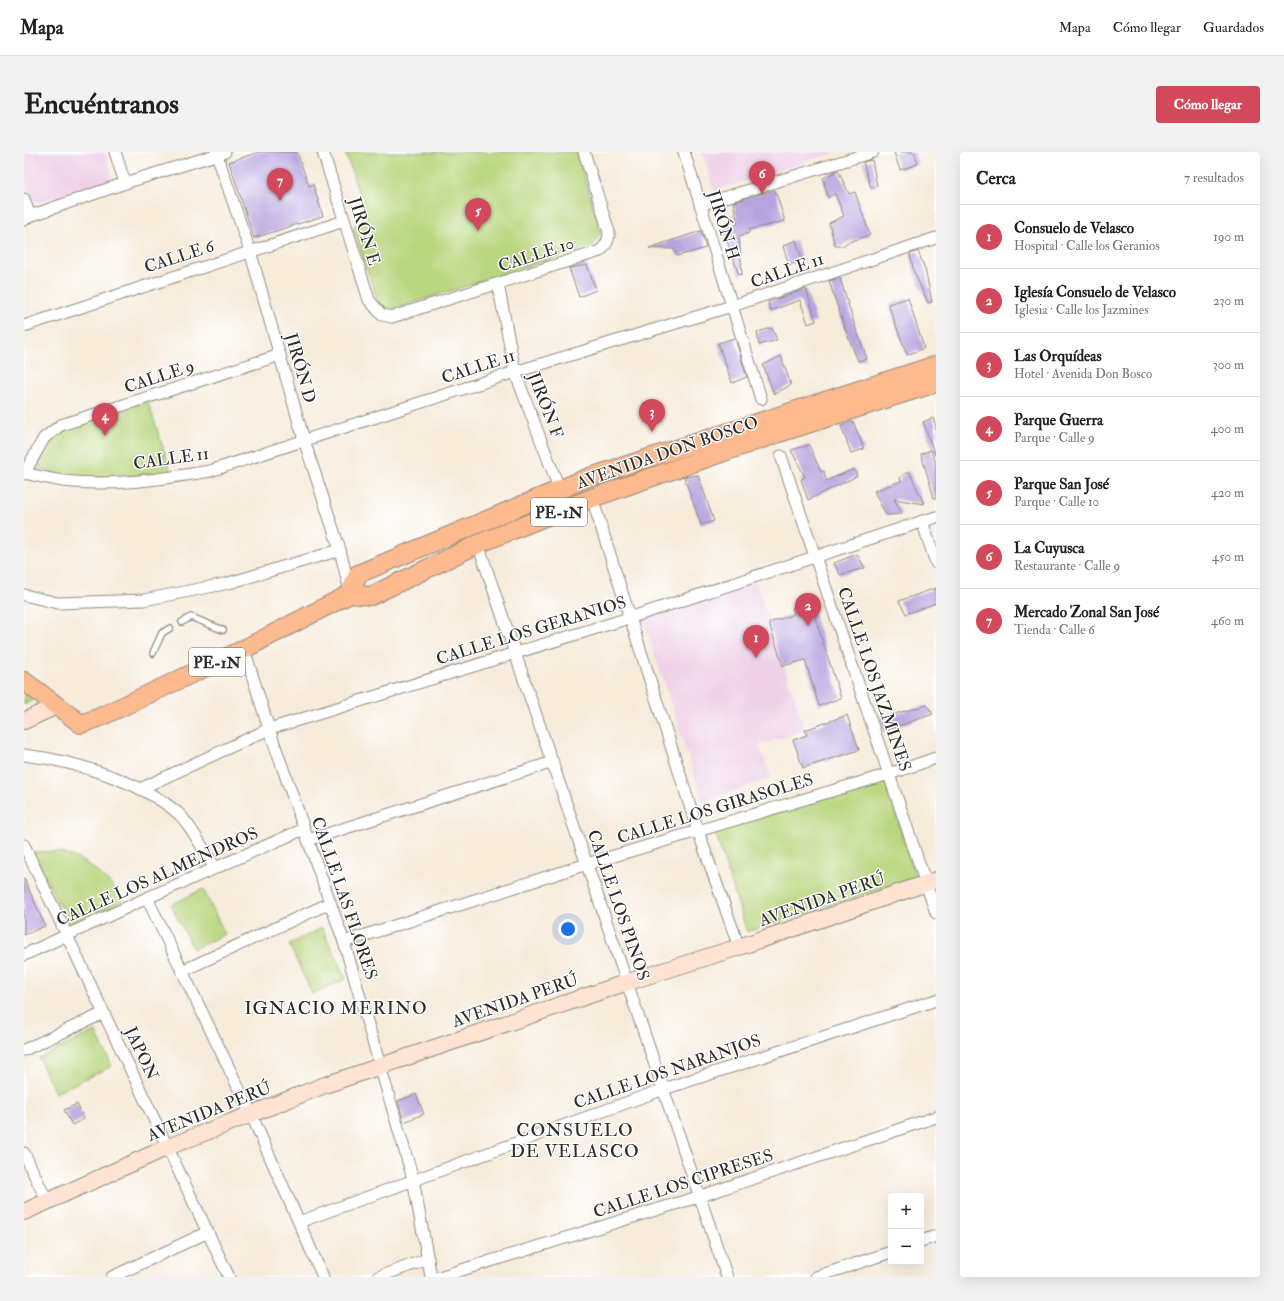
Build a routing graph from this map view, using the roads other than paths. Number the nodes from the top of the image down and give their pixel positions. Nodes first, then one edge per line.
1 (115, 152) edge
2 (323, 152) edge
3 (584, 152) edge
4 (684, 152) edge
5 (219, 153) edge
6 (868, 153) edge
7 (126, 183) junction
8 (24, 199) edge
9 (700, 205) junction
10 (26, 217) edge
11 (344, 221) junction
12 (936, 238) edge
13 (250, 251) junction
14 (498, 284) junction
15 (732, 306) junction
16 (382, 315) joint
17 (24, 326) edge
18 (280, 355) junction
19 (936, 365) edge
20 (515, 372) junction
21 (936, 383) edge
22 (761, 399) dead end
23 (767, 418) junction
24 (773, 435) junction
25 (304, 440) junction
26 (781, 456) dead end
27 (24, 473) edge
28 (559, 488) junction
29 (592, 498) junction
30 (936, 517) edge
31 (922, 521) junction
32 (478, 544) junction
33 (340, 550) junction
34 (815, 557) junction
35 (936, 563) edge
36 (350, 594) junction
37 (24, 595) edge
38 (629, 618) junction
39 (182, 622) dead end
40 (170, 628) dead end
41 (223, 630) dead end
42 (244, 649) junction
43 (516, 652) junction
44 (154, 653) dead end
45 (24, 681) edge
46 (56, 706) junction
47 (24, 721) edge
48 (269, 729) junction
49 (24, 755) edge
50 (936, 758) edge
51 (553, 762) junction
52 (889, 774) junction
53 (140, 789) junction
54 (304, 829) junction
55 (698, 831) junction
56 (308, 840) junction
57 (25, 849) edge
58 (588, 864) junction
59 (215, 868) junction
60 (931, 882) edge
61 (147, 898) junction
62 (330, 903) junction
63 (936, 913) edge
64 (68, 936) junction
65 (344, 942) junction
66 (739, 947) junction
67 (24, 955) edge
68 (182, 971) junction
69 (628, 982) junction
70 (936, 1000) edge
71 (104, 1013) junction
72 (24, 1050) edge
73 (380, 1066) junction
74 (664, 1089) junction
75 (251, 1114) junction
76 (936, 1117) edge
77 (168, 1147) junction
78 (24, 1153) edge
79 (413, 1179) junction
80 (700, 1196) junction
81 (47, 1202) junction
82 (24, 1212) edge
83 (299, 1222) junction
84 (208, 1232) junction
85 (936, 1236) edge
86 (924, 1240) edge
87 (888, 1253) edge
88 (428, 1259) junction
89 (112, 1277) edge
90 (229, 1277) edge
91 (323, 1277) edge
92 (378, 1277) edge
93 (431, 1277) edge
94 (438, 1277) edge
95 (727, 1277) edge
96 (816, 1277) edge

1 - 7 street
2 - 11 street, JIRÓN E
3 - 14 street, CALLE 10
4 - 9 street, JIRÓN H
5 - 7 street
5 - 13 street, JIRÓN D
6 - 9 street
7 - 10 street
8 - 10 street
9 - 15 street, JIRÓN H
11 - 13 street, CALLE 6
11 - 16 street, JIRÓN E
12 - 15 street, CALLE 11
13 - 17 street, CALLE 6
13 - 18 street, JIRÓN D
14 - 16 street, CALLE 10
14 - 20 street, JIRÓN F
15 - 20 street, CALLE 11
15 - 22 street, JIRÓN H
18 - 25 street, JIRÓN D
18 - 27 street, CALLE 9
19 - 23 main road, AVENIDA DON BOSCO / PE-1N
20 - 25 street, CALLE 11
20 - 28 street, JIRÓN F
21 - 24 main road, AVENIDA DON BOSCO / PE-1N
23 - 24 main road
23 - 28 main road, AVENIDA DON BOSCO / PE-1N
24 - 29 main road, AVENIDA DON BOSCO / PE-1N
25 - 27 street, CALLE 11
25 - 33 street, JIRÓN D
26 - 34 street, CALLE LOS JAZMINES
28 - 36 main road, AVENIDA DON BOSCO / PE-1N
29 - 32 main road, AVENIDA DON BOSCO / PE-1N
29 - 38 street
30 - 31 street, CALLE LOS GERANIOS
31 - 34 street, CALLE LOS GERANIOS
31 - 35 street
32 - 36 main road, AVENIDA DON BOSCO / PE-1N
32 - 43 street, CALLE LOS PINOS
33 - 36 street, JIRÓN D
33 - 37 street
34 - 38 street, CALLE LOS GERANIOS
34 - 52 street, CALLE LOS JAZMINES
36 - 42 main road, PE-1N
38 - 43 street, CALLE LOS GERANIOS
38 - 55 street
39 - 41 lane
40 - 44 lane
42 - 46 main road, PE-1N
42 - 48 street, CALLE LAS FLORES
43 - 48 street, CALLE LOS GERANIOS
43 - 51 street, CALLE LOS PINOS
45 - 46 main road, PE-1N
46 - 47 street
48 - 53 street, CALLE LOS GERANIOS
48 - 54 street, CALLE LAS FLORES
49 - 53 street
50 - 52 street, CALLE LOS GIRASOLES
51 - 56 street
51 - 58 street, CALLE LOS PINOS
52 - 55 street, CALLE LOS GIRASOLES
52 - 60 street, CALLE LOS JAZMINES
53 - 59 street
54 - 56 street, CALLE LAS FLORES
54 - 59 street, CALLE LOS ALMENDROS
55 - 58 street, CALLE LOS GIRASOLES
55 - 66 street
56 - 62 street, CALLE LAS FLORES
57 - 64 street, JAPON
58 - 65 street, CALLE LOS GIRASOLES
58 - 69 street, CALLE LOS PINOS
59 - 61 street, CALLE LOS ALMENDROS
60 - 63 street, CALLE LOS JAZMINES
60 - 66 street, AVENIDA PERÚ
61 - 64 street, CALLE LOS ALMENDROS
61 - 68 street
62 - 65 street, CALLE LAS FLORES
62 - 68 street
64 - 67 street, CALLE LOS ALMENDROS
64 - 71 street, JAPON
65 - 73 street, CALLE LAS FLORES
66 - 69 street, AVENIDA PERÚ
68 - 75 street
69 - 73 street, AVENIDA PERÚ
69 - 74 street, CALLE LOS PINOS
70 - 74 street, CALLE LOS NARANJOS
71 - 72 street
71 - 77 street, JAPON
73 - 75 street, AVENIDA PERÚ
73 - 79 street, CALLE LAS FLORES
74 - 79 street, CALLE LOS NARANJOS
74 - 80 street, CALLE LOS PINOS
75 - 77 street, AVENIDA PERÚ
75 - 83 street
76 - 80 street, CALLE LOS CIPRESES
77 - 81 street, AVENIDA PERÚ
77 - 84 street, JAPON
78 - 81 street
79 - 83 street, CALLE LOS NARANJOS
79 - 88 street, CALLE LAS FLORES
80 - 94 street, CALLE LOS CIPRESES
80 - 95 street, CALLE LOS PINOS
81 - 82 street, AVENIDA PERÚ
83 - 91 street
84 - 89 street
84 - 90 street, JAPON
85 - 86 street
87 - 96 street
88 - 92 street
88 - 93 street, CALLE LAS FLORES

